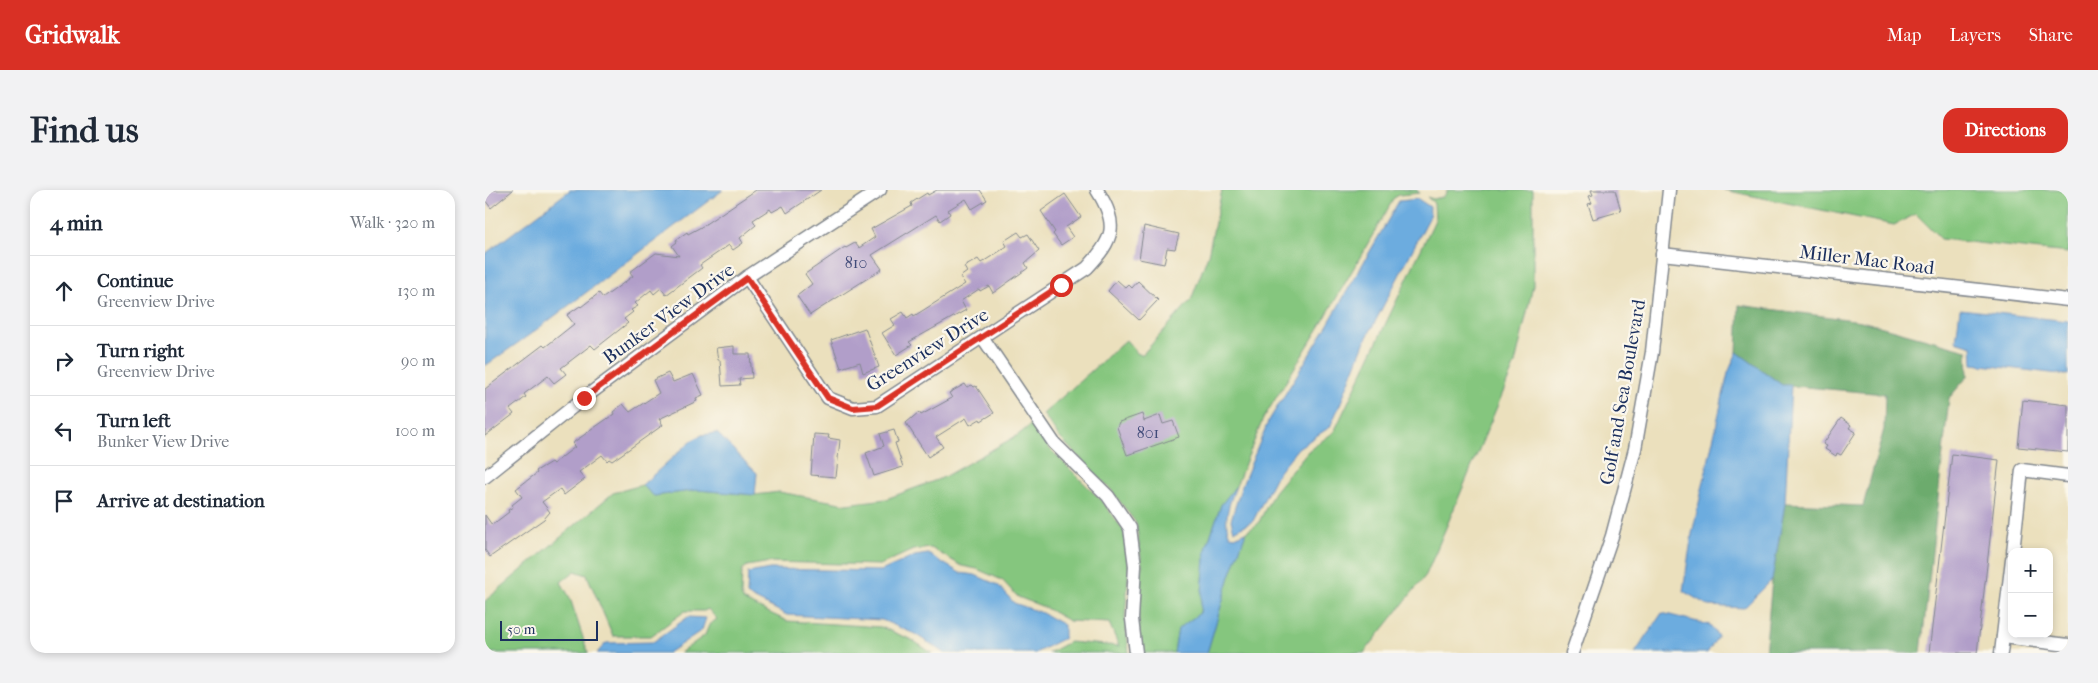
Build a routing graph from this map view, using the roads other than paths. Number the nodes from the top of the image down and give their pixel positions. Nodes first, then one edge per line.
1 (880, 190) edge
2 (1097, 190) edge
3 (1669, 190) edge
4 (1662, 254) junction
5 (747, 278) junction
6 (2068, 300) edge
7 (983, 338) junction
8 (2068, 476) edge
9 (485, 477) edge
10 (2013, 548) edge
11 (2008, 593) edge
12 (2003, 637) junction
13 (2068, 645) edge
14 (1136, 653) edge
15 (1572, 653) edge
16 (2001, 653) edge

1 - 5 street, Bunker View Drive
2 - 7 street, Greenview Drive
3 - 4 street, Golf and Sea Boulevard
4 - 6 street, Miller Mac Road
4 - 15 street, Golf and Sea Boulevard
5 - 7 street, Greenview Drive
5 - 9 street, Bunker View Drive
7 - 14 street
8 - 10 street
11 - 12 street
12 - 13 street
12 - 16 street

